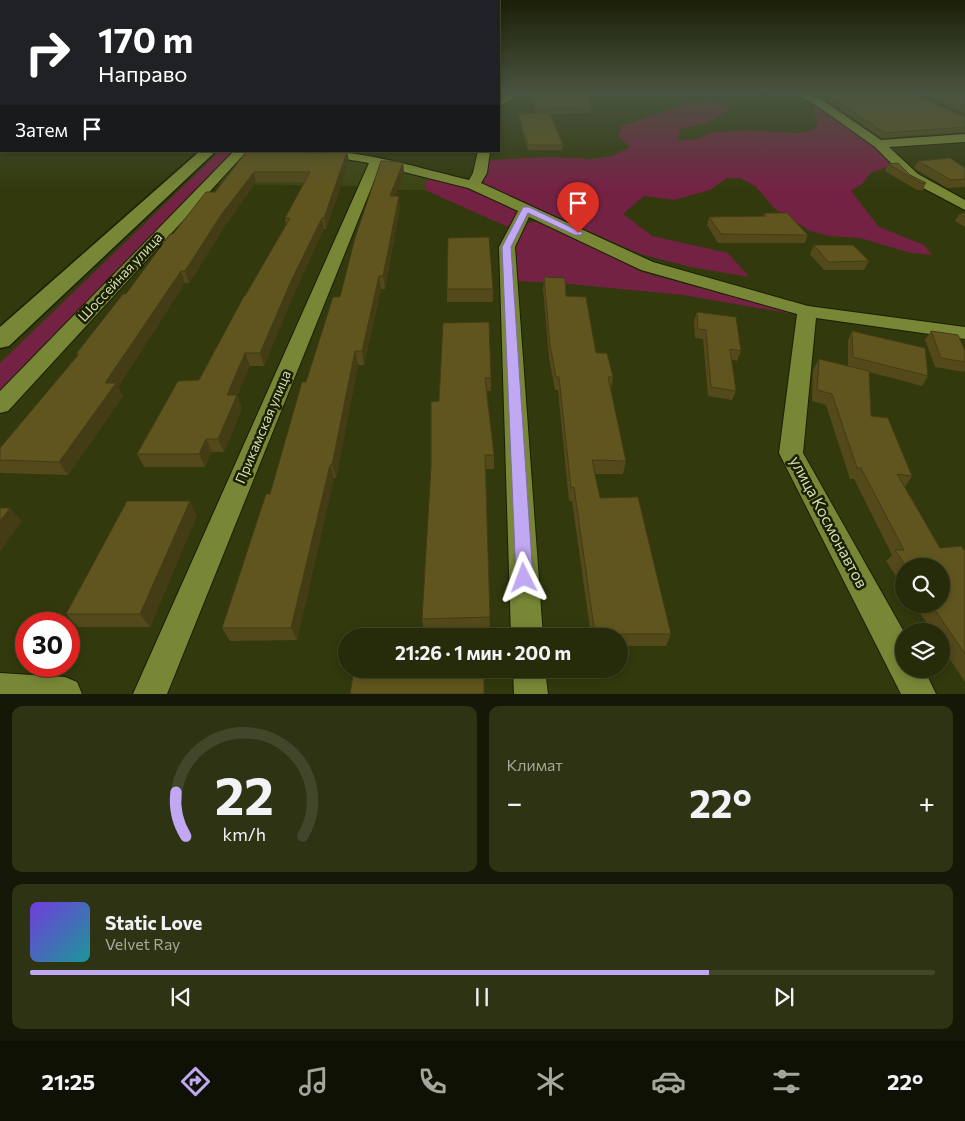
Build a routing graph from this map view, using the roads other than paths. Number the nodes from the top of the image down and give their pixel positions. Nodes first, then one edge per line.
1 (851, 124) edge
2 (965, 138) edge
3 (879, 144) junction
4 (208, 152) edge
5 (240, 152) edge
6 (326, 152) edge
7 (484, 152) edge
8 (376, 161) junction
9 (473, 185) junction
10 (965, 206) edge
11 (526, 209) junction
12 (807, 311) junction
13 (965, 333) edge
14 (0, 340) edge
15 (0, 405) edge
16 (528, 628) edge
17 (895, 648) edge
18 (529, 678) edge
19 (911, 678) edge
20 (0, 690) edge
21 (66, 694) edge
22 (150, 694) edge
23 (530, 694) edge
24 (919, 694) edge

1 - 3 street
2 - 3 street
3 - 10 street
4 - 14 street
5 - 15 street, Шоссейная улица
6 - 8 street
7 - 9 street
8 - 9 street
8 - 22 street, Прикамская улица
9 - 11 street
11 - 12 street
11 - 16 street
12 - 13 street
12 - 17 street, улица Космонавтов
18 - 23 street
19 - 24 street
20 - 21 street

